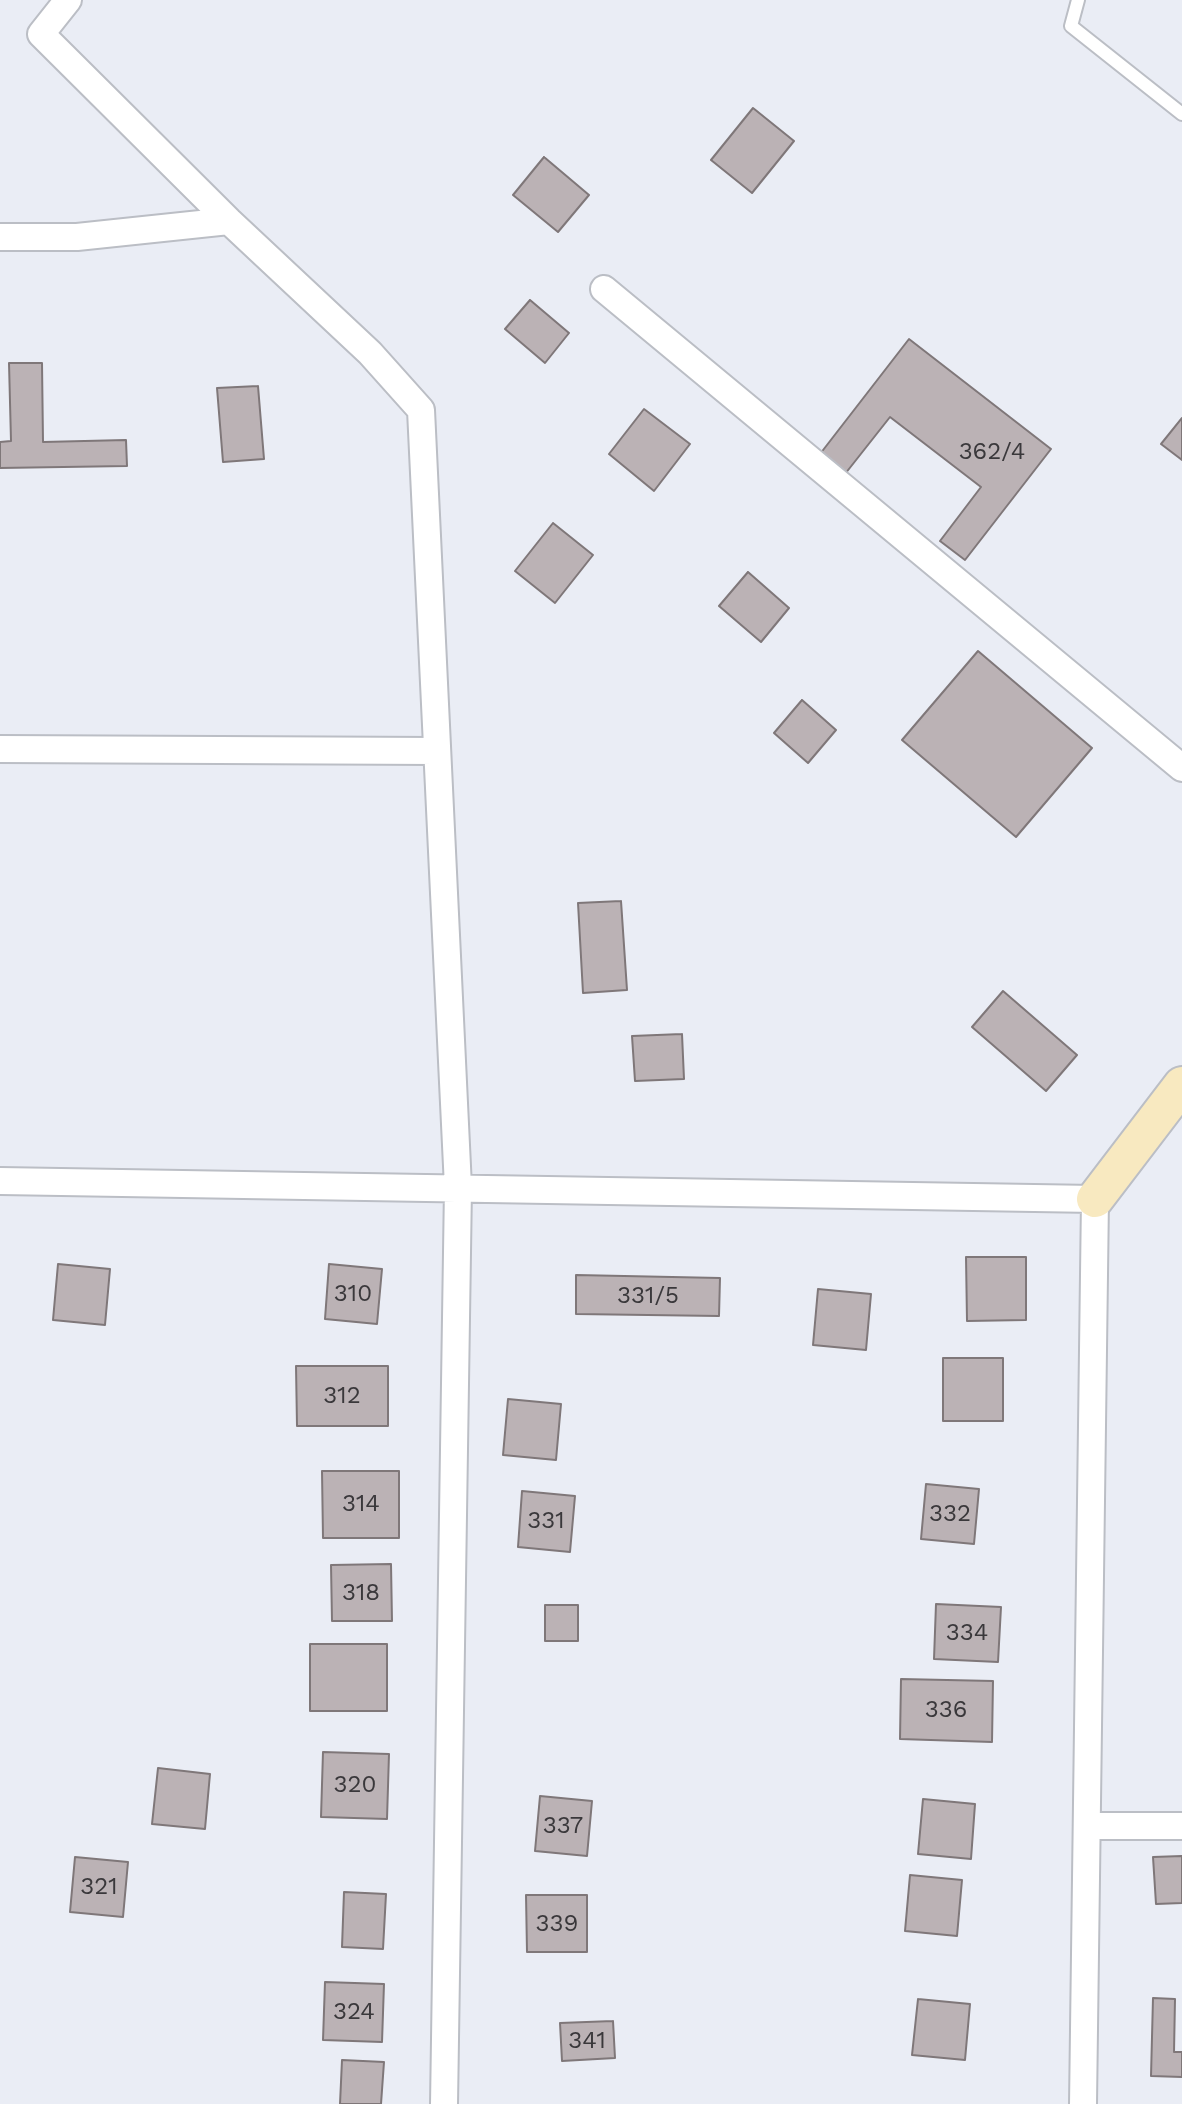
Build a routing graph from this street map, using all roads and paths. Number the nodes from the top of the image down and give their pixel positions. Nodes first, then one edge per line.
1 (68, 0) edge
2 (1078, 0) edge
3 (1182, 114) edge
4 (229, 221) junction
5 (0, 237) edge
6 (604, 289) dead end
7 (0, 749) edge
8 (437, 751) junction
9 (1182, 768) edge
10 (1182, 1085) edge
11 (0, 1181) edge
12 (458, 1187) junction
13 (1095, 1199) junction
14 (1087, 1826) junction
15 (1182, 1826) edge
16 (444, 2104) edge
17 (1083, 2104) edge

1 - 4 street
2 - 3 lane
4 - 5 street
4 - 8 street
6 - 9 street
7 - 8 street
8 - 12 street
10 - 13 street
11 - 12 street
12 - 13 street
12 - 16 street
13 - 14 street
14 - 15 street
14 - 17 street

